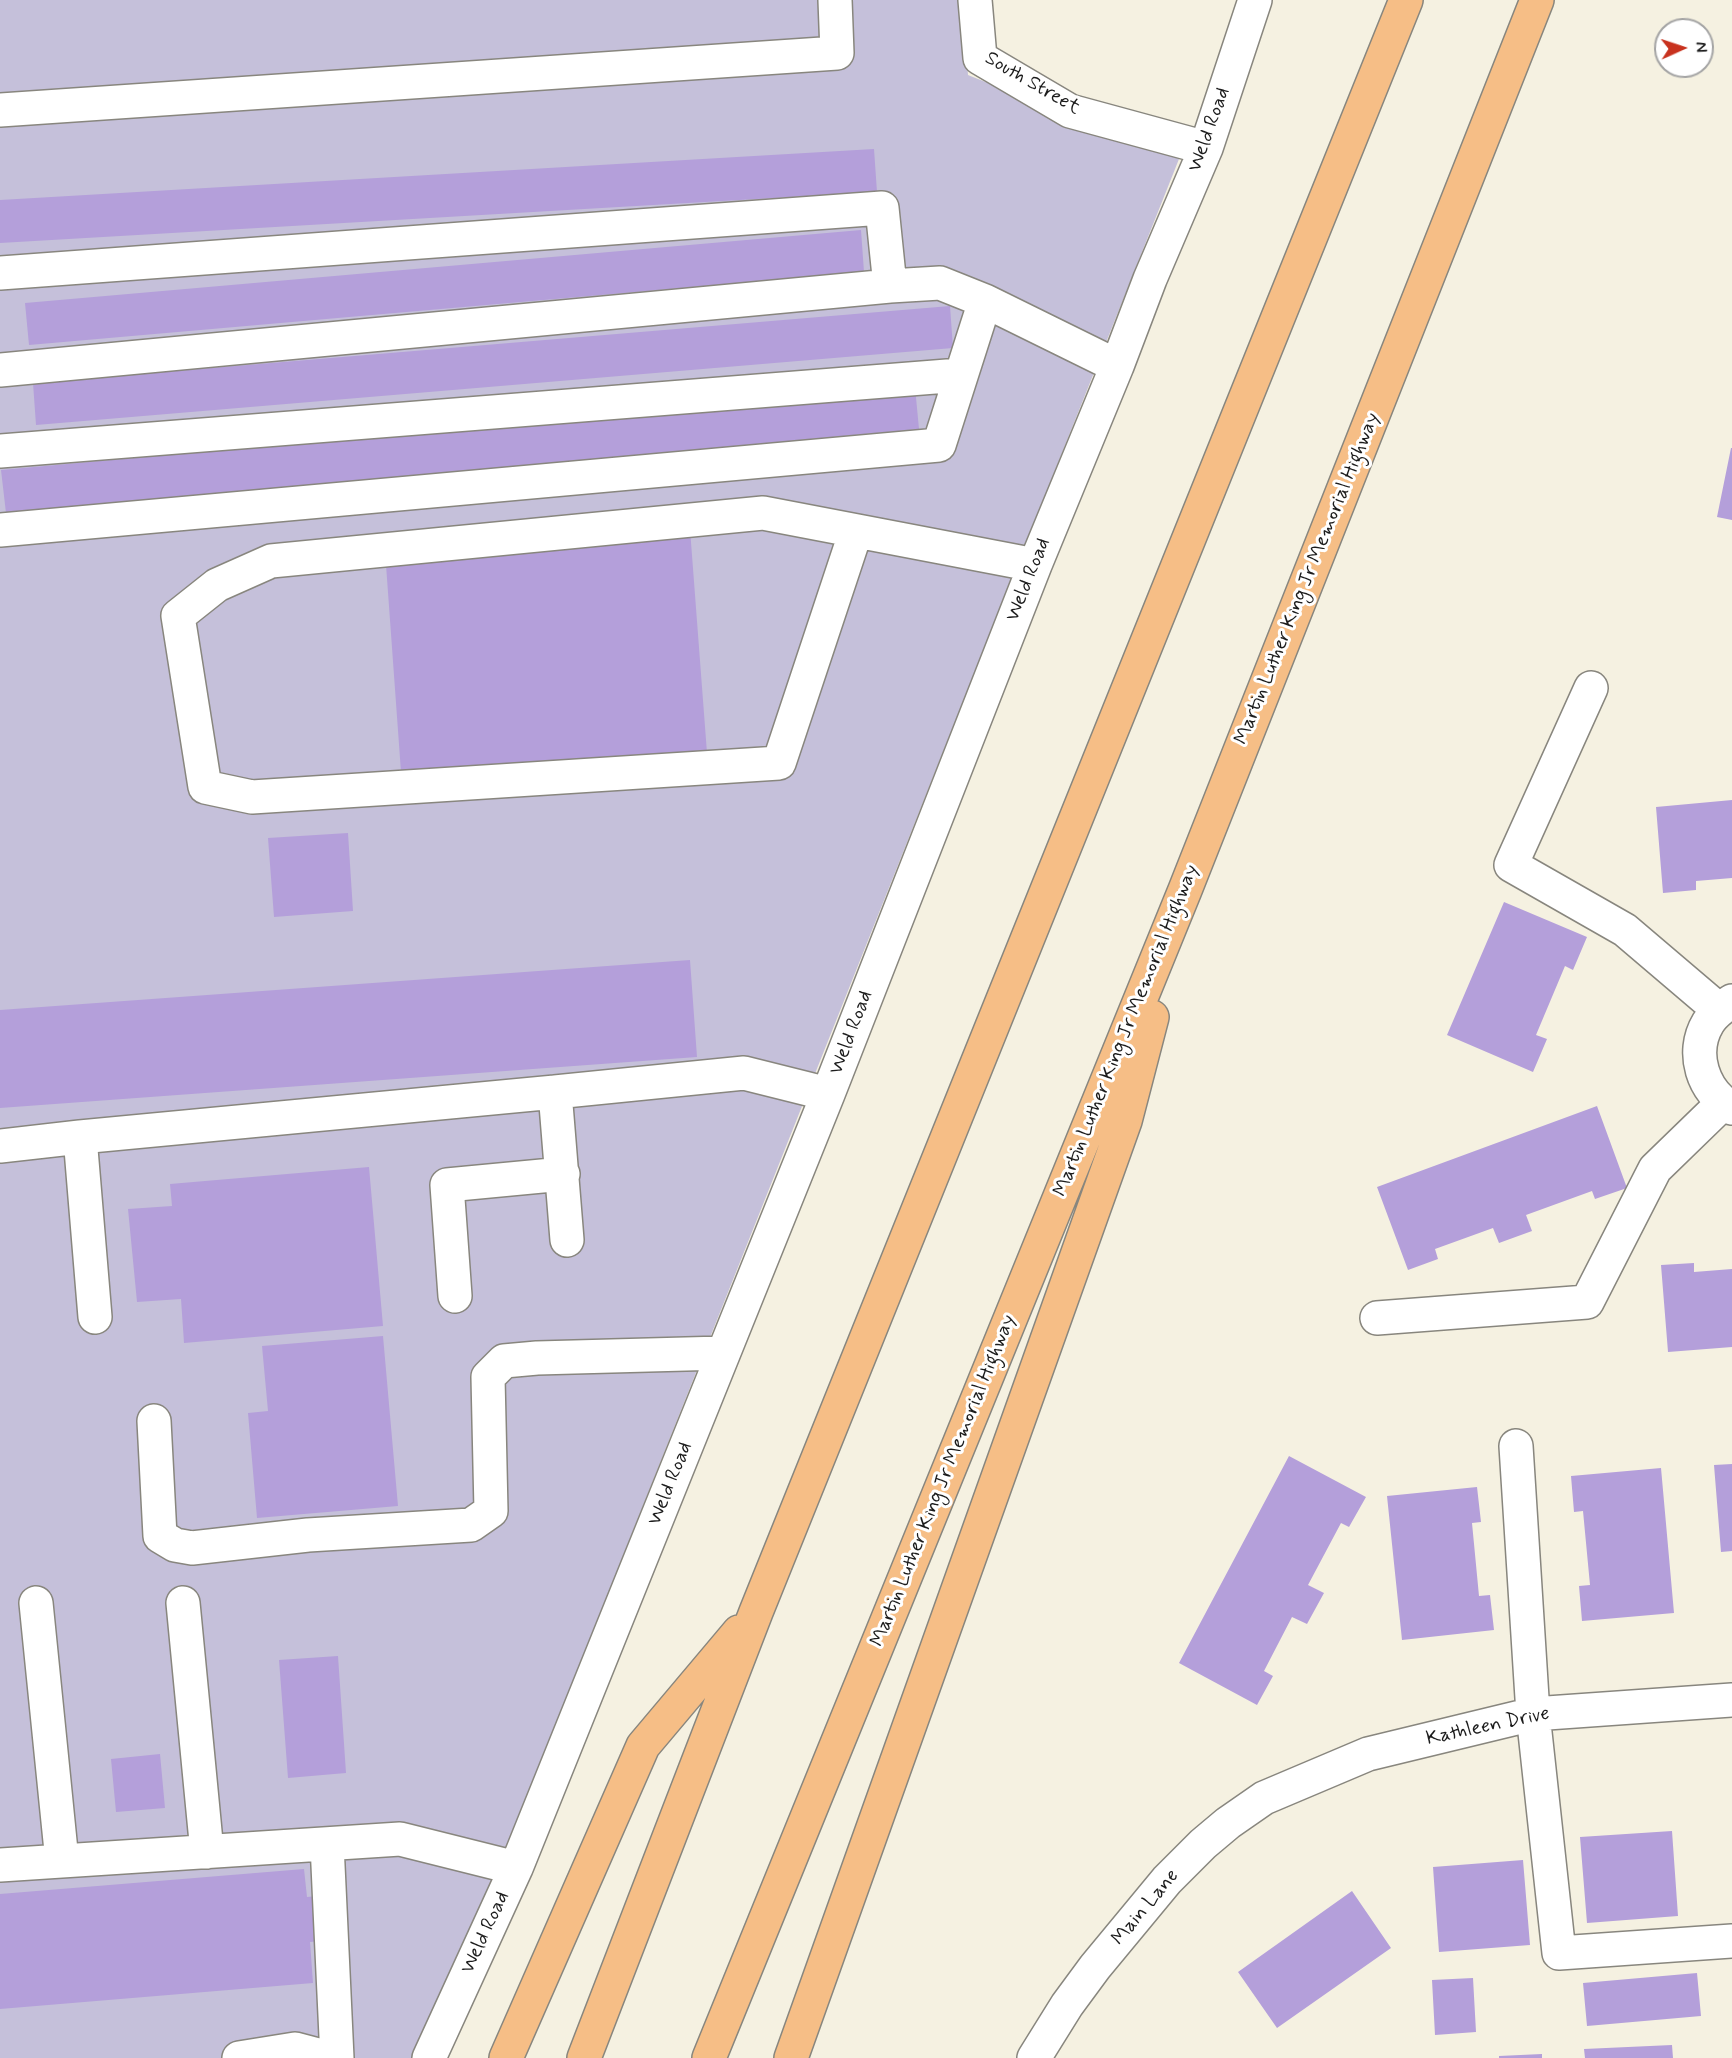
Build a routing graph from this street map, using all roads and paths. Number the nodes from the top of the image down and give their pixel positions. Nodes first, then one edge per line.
1 (835, 0) edge
2 (975, 0) edge
3 (1255, 0) edge
4 (1406, 0) edge
5 (1537, 0) edge
6 (0, 110) edge
7 (1206, 148) junction
8 (0, 273) edge
9 (890, 286) junction
10 (985, 301) junction
11 (1117, 366) junction
12 (0, 370) edge
13 (960, 375) junction
14 (0, 451) edge
15 (0, 530) edge
16 (856, 531) junction
17 (1035, 565) junction
18 (1591, 688) dead end
19 (1185, 890) junction
20 (1726, 1005) edge
21 (555, 1092) junction
22 (828, 1094) junction
23 (1728, 1106) edge
24 (80, 1137) junction
25 (0, 1146) edge
26 (563, 1173) junction
27 (567, 1240) dead end
28 (455, 1296) dead end
29 (95, 1317) dead end
30 (1377, 1318) dead end
31 (723, 1353) junction
32 (154, 1421) dead end
33 (1516, 1446) dead end
34 (36, 1603) dead end
35 (183, 1603) dead end
36 (756, 1612) junction
37 (1732, 1700) edge
38 (1533, 1714) junction
39 (1287, 1787) joint
40 (327, 1844) junction
41 (207, 1852) junction
42 (62, 1861) junction
43 (0, 1865) edge
44 (516, 1868) junction
45 (1732, 1941) edge
46 (239, 2058) edge
47 (329, 2058) edge
48 (337, 2058) edge
49 (429, 2058) edge
50 (506, 2058) edge
51 (584, 2058) edge
52 (709, 2058) edge
53 (791, 2058) edge
54 (1034, 2058) edge

1 - 6 street
2 - 7 street, South Street
3 - 7 street, Weld Road
4 - 36 highway
5 - 19 highway, Martin Luther King Jr Memorial Highway
7 - 11 street, Weld Road
8 - 9 street
9 - 10 street
9 - 12 street
10 - 11 street
10 - 13 street
11 - 17 street, Weld Road
13 - 14 street
13 - 15 street
16 - 16 street
16 - 17 street
17 - 22 street, Weld Road
18 - 20 street
19 - 52 highway, Martin Luther King Jr Memorial Highway
19 - 53 highway
20 - 23 street
21 - 22 street
21 - 24 street
21 - 26 street
22 - 31 street, Weld Road
23 - 30 street
24 - 25 street
24 - 29 street
26 - 27 street
26 - 28 street
31 - 32 street
31 - 44 street, Weld Road
33 - 38 street
34 - 42 street
35 - 41 street
36 - 50 highway
36 - 51 highway
37 - 38 street, Kathleen Drive
38 - 39 street, Kathleen Drive
38 - 45 street
39 - 54 street, Main Lane
40 - 41 street
40 - 44 street
40 - 48 street
41 - 42 street
42 - 43 street
44 - 49 street, Weld Road
46 - 47 street

